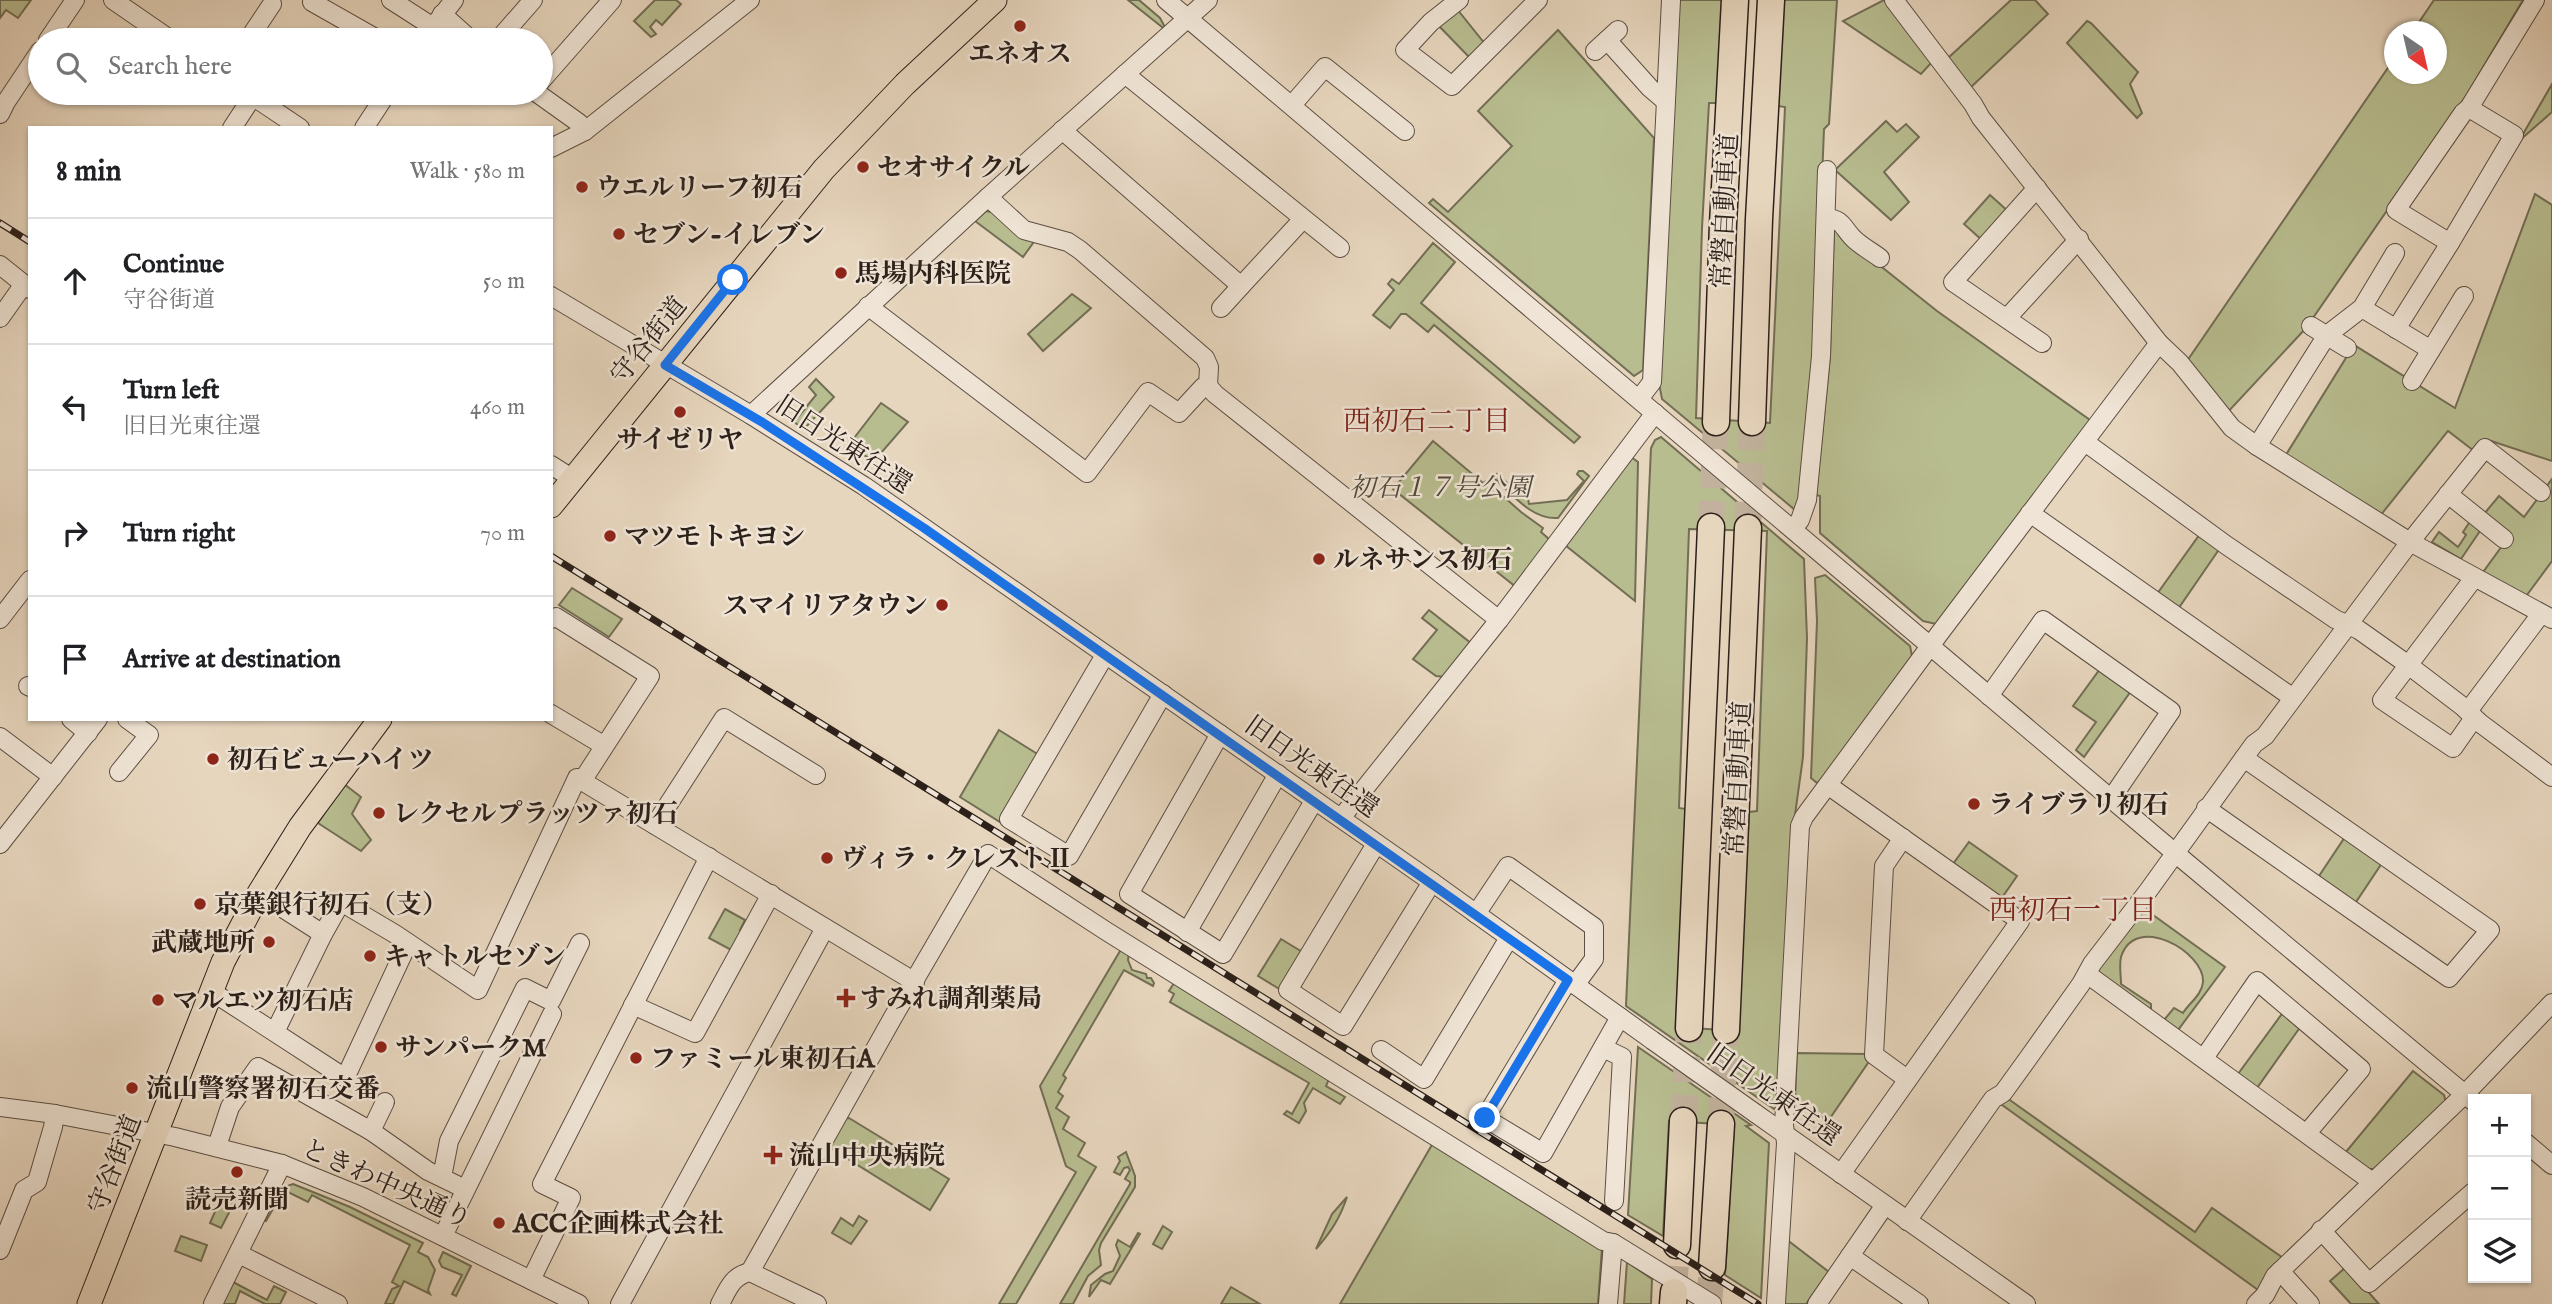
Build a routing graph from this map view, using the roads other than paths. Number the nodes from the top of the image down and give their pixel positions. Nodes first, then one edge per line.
1 (75, 0) edge
2 (113, 0) edge
3 (391, 0) edge
4 (533, 0) edge
5 (612, 0) edge
6 (995, 0) edge
7 (1166, 0) edge
8 (1208, 0) edge
9 (1459, 0) edge
10 (1538, 0) edge
11 (1671, 0) edge
12 (1735, 0) edge
13 (1771, 0) edge
14 (1894, 0) edge
15 (2535, 0) edge
16 (747, 1) edge
17 (312, 2) dead end
18 (272, 4) dead end
19 (1188, 18) junction
20 (438, 20) edge
21 (56, 28) edge
22 (154, 28) edge
23 (255, 28) edge
24 (358, 28) edge
25 (508, 28) edge
26 (1607, 40) dead end
27 (553, 67) edge
28 (28, 69) edge
29 (1125, 74) junction
30 (1664, 100) junction
31 (553, 104) edge
32 (245, 105) edge
33 (267, 105) edge
34 (379, 105) edge
35 (1292, 106) junction
36 (2469, 108) junction
37 (0, 114) edge
38 (233, 126) edge
39 (297, 126) edge
40 (365, 126) edge
41 (1062, 130) junction
42 (584, 131) junction
43 (1405, 131) dead end
44 (553, 147) edge
45 (1827, 170) dead end
46 (2037, 188) junction
47 (988, 197) junction
48 (1826, 218) junction
49 (1303, 219) junction
50 (2079, 239) junction
51 (2450, 243) junction
52 (1340, 248) dead end
53 (2395, 253) dead end
54 (1880, 258) dead end
55 (0, 265) edge
56 (1241, 286) junction
57 (27, 287) edge
58 (2464, 296) dead end
59 (553, 297) edge
60 (868, 306) junction
61 (1221, 308) dead end
62 (2362, 308) junction
63 (0, 317) edge
64 (2007, 318) junction
65 (2311, 326) dead end
66 (2396, 329) junction
67 (2327, 335) junction
68 (2042, 343) dead end
69 (2159, 343) junction
70 (2347, 348) dead end
71 (2431, 350) junction
72 (665, 365) junction
73 (2412, 381) dead end
74 (1208, 386) junction
75 (1639, 399) junction
76 (1655, 412) junction
77 (751, 415) junction
78 (1716, 422) tunnel mouth
79 (1752, 422) tunnel mouth
80 (2085, 442) junction
81 (2257, 446) junction
82 (553, 466) edge
83 (573, 479) junction
84 (2541, 492) dead end
85 (2448, 494) junction
86 (553, 504) edge
87 (2030, 513) junction
88 (1711, 527) tunnel mouth
89 (1748, 528) tunnel mouth
90 (1793, 529) junction
91 (2504, 539) dead end
92 (2410, 542) junction
93 (2474, 578) junction
94 (28, 583) edge
95 (2547, 617) edge
96 (553, 618) edge
97 (0, 619) edge
98 (1499, 620) junction
99 (2347, 625) junction
100 (1931, 645) junction
101 (1105, 654) junction
102 (2407, 664) junction
103 (1163, 694) junction
104 (1989, 696) junction
105 (2293, 698) junction
106 (2471, 714) junction
107 (553, 715) edge
108 (130, 721) edge
109 (378, 721) edge
110 (93, 726) edge
111 (1220, 734) junction
112 (0, 737) edge
113 (603, 745) junction
114 (2244, 758) junction
115 (119, 772) dead end
116 (1278, 774) junction
117 (817, 775) dead end
118 (52, 777) junction
119 (2552, 777) edge
120 (582, 781) junction
121 (1829, 786) junction
122 (2111, 799) junction
123 (1314, 801) junction
124 (2206, 808) junction
125 (1341, 818) junction
126 (655, 825) junction
127 (1903, 838) junction
128 (0, 844) edge
129 (1376, 844) junction
130 (2174, 853) junction
131 (709, 857) junction
132 (1432, 882) junction
133 (259, 893) junction
134 (771, 894) junction
135 (1476, 914) junction
136 (825, 928) junction
137 (1187, 932) junction
138 (323, 934) junction
139 (1509, 938) junction
140 (408, 943) junction
141 (580, 943) dead end
142 (2087, 974) junction
143 (915, 982) junction
144 (1572, 983) junction
145 (211, 991) junction
146 (2552, 1003) edge
147 (633, 1005) junction
148 (552, 1014) dead end
149 (1620, 1017) junction
150 (1689, 1028) tunnel mouth
151 (1726, 1030) tunnel mouth
152 (275, 1032) junction
153 (1603, 1048) junction
154 (1381, 1050) dead end
155 (2204, 1058) junction
156 (1908, 1079) junction
157 (2472, 1094) edge
158 (2468, 1096) edge
159 (2468, 1098) edge
160 (385, 1102) dead end
161 (0, 1107) edge
162 (55, 1114) junction
163 (1683, 1121) tunnel mouth
164 (1721, 1124) tunnel mouth
165 (371, 1131) junction
166 (2307, 1133) junction
167 (155, 1134) junction
168 (1784, 1134) junction
169 (217, 1146) junction
170 (2531, 1148) edge
171 (282, 1164) junction
172 (2552, 1165) edge
173 (1841, 1174) junction
174 (442, 1177) junction
175 (2371, 1181) junction
176 (465, 1189) junction
177 (2468, 1196) edge
178 (1614, 1201) dead end
179 (1885, 1205) junction
180 (1907, 1221) junction
181 (2322, 1230) junction
182 (443, 1236) junction
183 (1612, 1243) junction
184 (1677, 1245) tunnel mouth
185 (0, 1250) edge
186 (239, 1254) junction
187 (1850, 1256) junction
188 (1712, 1267) tunnel mouth
189 (2280, 1271) junction
190 (750, 1272) junction
191 (531, 1280) junction
192 (1776, 1303) edge
193 (89, 1304) edge
194 (213, 1304) edge
195 (338, 1304) edge
196 (579, 1304) edge
197 (620, 1304) edge
198 (720, 1304) edge
199 (817, 1304) edge
200 (1608, 1304) edge
201 (1712, 1304) edge
202 (1817, 1304) edge
203 (1919, 1304) edge
204 (2026, 1304) edge
205 (2256, 1304) edge
206 (2310, 1304) edge

1 - 21 street
2 - 22 street
3 - 20 street
4 - 25 street
5 - 27 street
6 - 72 main road, 守谷街道
7 - 19 street
8 - 19 street
9 - 10 street
11 - 30 street
12 - 78 highway, 常磐自動車道
13 - 79 highway, 常磐自動車道
14 - 46 street
15 - 36 street
16 - 42 street
17 - 24 street
18 - 23 street
19 - 29 street
19 - 35 street
26 - 30 street
28 - 37 street
29 - 41 street
29 - 49 street
30 - 75 street
31 - 42 street
32 - 38 street
33 - 39 street
34 - 40 street
35 - 43 street
35 - 75 street
36 - 51 street
36 - 51 street
41 - 47 street
41 - 56 street
42 - 44 street
45 - 48 street
46 - 50 street
46 - 64 street
47 - 60 street
47 - 74 street
48 - 54 street
48 - 90 street
49 - 52 street
49 - 56 street
50 - 64 street
50 - 69 street
51 - 66 street
53 - 62 street
55 - 57 street
56 - 61 street
57 - 63 street
58 - 71 street
59 - 72 street, 旧日光東往還
60 - 74 street
60 - 77 street
62 - 66 street
62 - 67 street
64 - 68 street
65 - 67 street
66 - 71 street
67 - 70 street
67 - 81 street
69 - 80 street
69 - 81 street
71 - 73 street
72 - 77 street, 旧日光東往還
72 - 83 main road, 守谷街道
74 - 98 street
75 - 76 street
76 - 90 street
76 - 98 street
77 - 101 street, 旧日光東往還
80 - 87 street
80 - 99 street
81 - 92 street
82 - 83 street
83 - 86 main road, 守谷街道
84 - 85 street
85 - 91 street
85 - 92 street
87 - 100 street
87 - 105 street
88 - 150 highway, 常磐自動車道
89 - 151 highway, 常磐自動車道
90 - 100 street
92 - 93 street
92 - 99 street
93 - 95 street
93 - 102 street
94 - 97 street
95 - 106 street
96 - 113 street
98 - 125 street
99 - 102 street
99 - 105 street
100 - 104 street
100 - 121 street
101 - 103 street, 旧日光東往還
101 - 103 street
102 - 106 street
102 - 106 street
103 - 111 street, 旧日光東往還
104 - 122 street
104 - 122 street
105 - 114 street
106 - 119 street
107 - 113 street
108 - 115 street
109 - 133 main road, 守谷街道
110 - 118 street
111 - 116 street, 旧日光東往還
111 - 137 street
112 - 118 street
113 - 120 street
114 - 124 street
114 - 124 street
116 - 123 street, 旧日光東往還
116 - 137 street
117 - 126 street
118 - 128 street
120 - 126 street
120 - 140 street
121 - 127 street
121 - 168 street
122 - 130 street
123 - 125 street, 旧日光東往還
123 - 137 street
124 - 130 street
125 - 129 street, 旧日光東往還
126 - 131 street
127 - 156 street
127 - 156 street
129 - 132 street, 旧日光東往還
129 - 132 street
130 - 142 street
130 - 158 street
131 - 134 street
131 - 147 street
132 - 135 street, 旧日光東往還
133 - 138 street
133 - 145 main road, 守谷街道
134 - 136 street
134 - 147 street
135 - 139 street, 旧日光東往還
135 - 144 street
136 - 143 street
136 - 197 street
138 - 140 street
138 - 152 street
139 - 144 street, 旧日光東往還
139 - 154 street
140 - 152 street
141 - 174 street
142 - 155 street
142 - 180 street
143 - 183 street
143 - 190 street
144 - 149 street, 旧日光東往還
144 - 153 street
145 - 152 street
145 - 167 main road, 守谷街道
146 - 157 street
147 - 191 street
148 - 176 street
149 - 153 street
149 - 168 street, 旧日光東往還, bridge
153 - 178 street
155 - 166 street
155 - 166 street
156 - 173 street
159 - 175 street
160 - 165 street
161 - 162 street, ときわ中央通り
162 - 167 street, ときわ中央通り
162 - 185 street
163 - 184 highway
164 - 188 highway
165 - 169 street
165 - 174 street
166 - 175 street
167 - 169 street, ときわ中央通り
167 - 193 main road, 守谷街道
168 - 173 street, 旧日光東往還
168 - 192 street
169 - 171 street, ときわ中央通り
170 - 172 street
171 - 182 street, ときわ中央通り
171 - 186 street
173 - 179 street, 旧日光東往還
174 - 176 street
175 - 181 street
176 - 182 street
177 - 181 street
179 - 180 street, 旧日光東往還
179 - 187 street
180 - 204 street, 旧日光東往還
181 - 189 street
182 - 191 street, ときわ中央通り
183 - 200 street
183 - 201 street
186 - 194 street
186 - 195 street
187 - 202 street
187 - 203 street
189 - 205 street
189 - 206 street
190 - 198 street
190 - 199 street
191 - 196 street, ときわ中央通り

